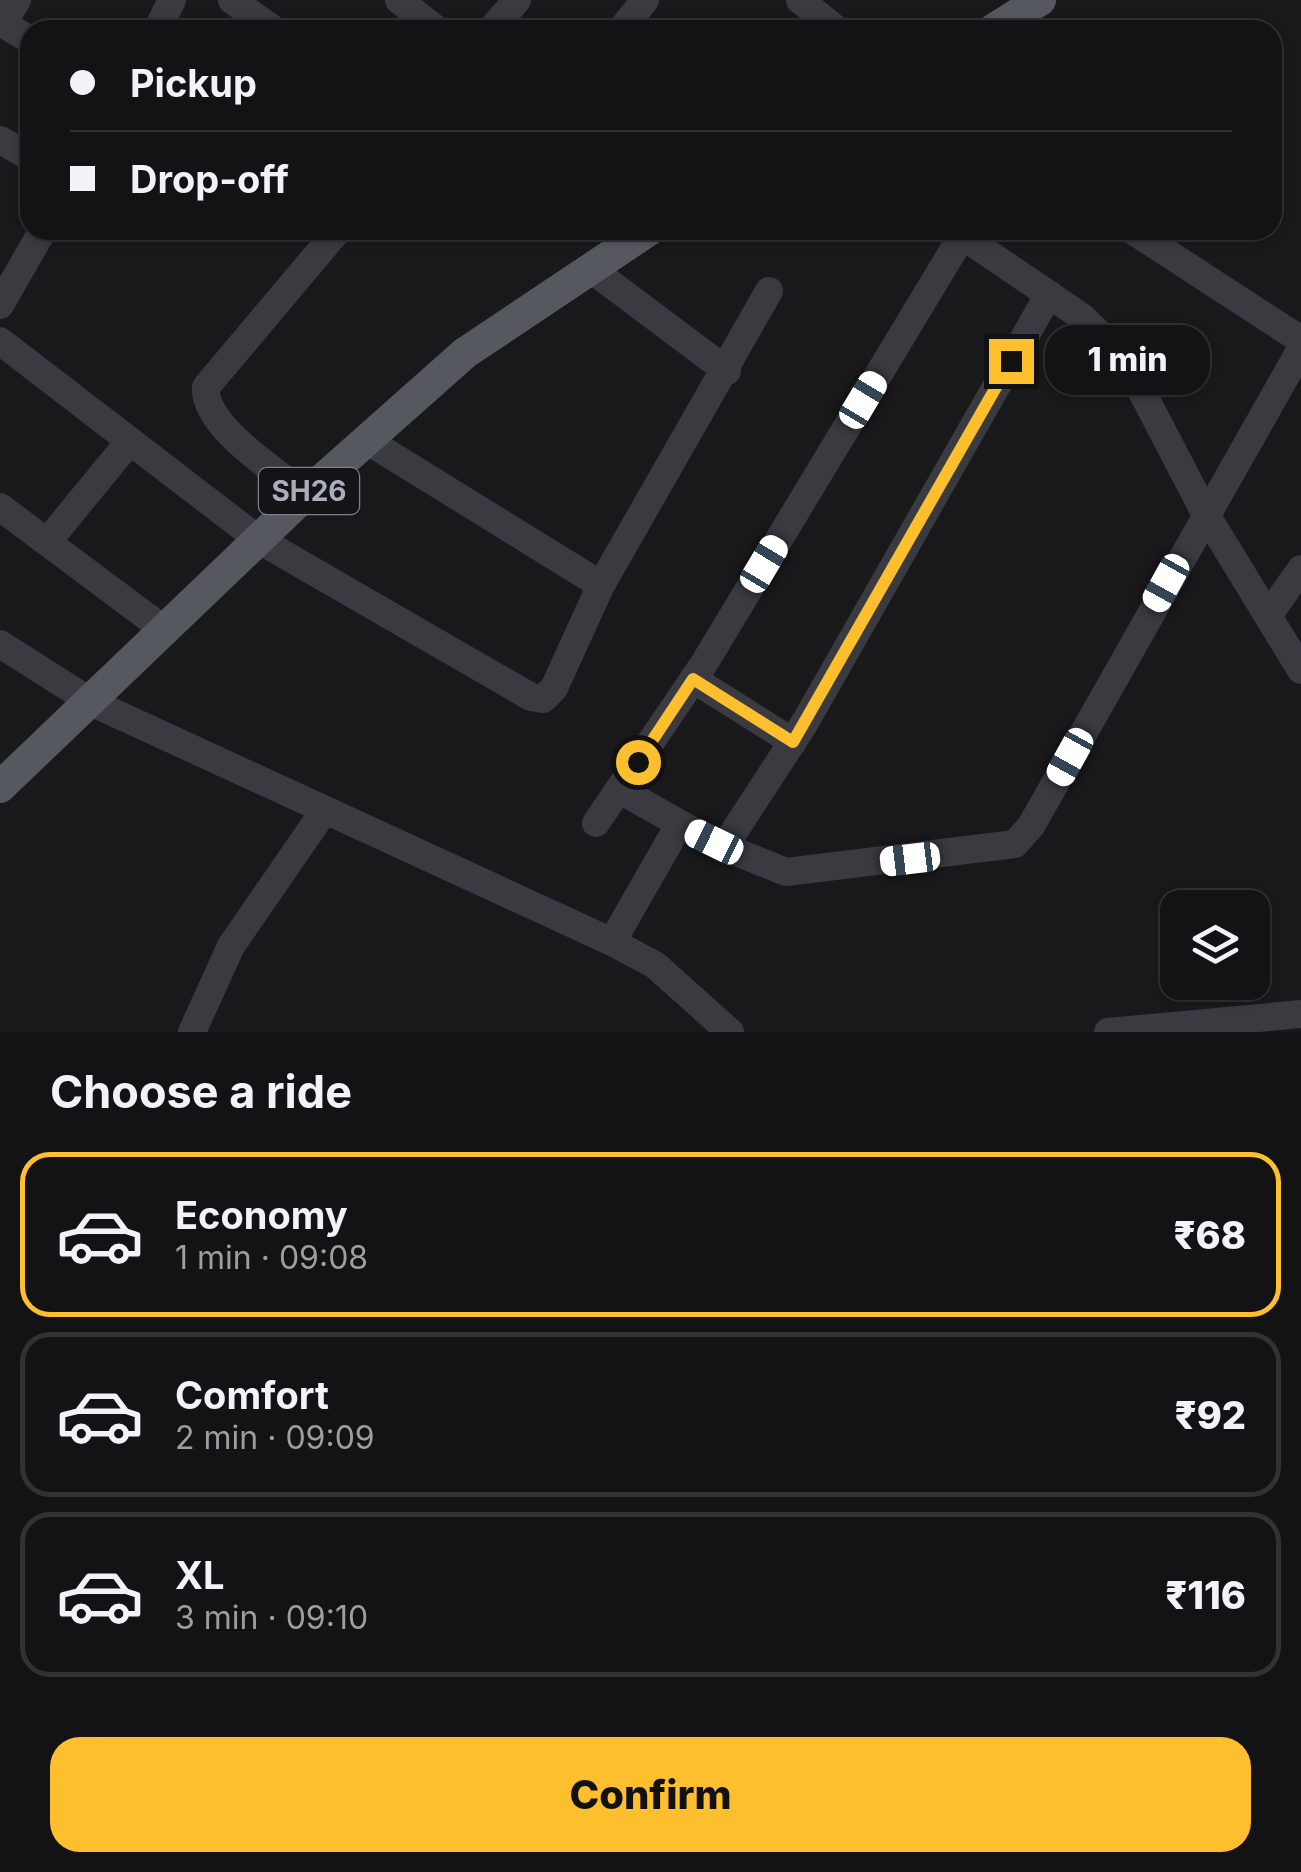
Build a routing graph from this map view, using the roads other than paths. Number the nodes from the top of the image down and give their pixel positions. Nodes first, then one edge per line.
1 (232, 0) edge
2 (398, 0) edge
3 (517, 0) edge
4 (645, 0) edge
5 (800, 0) edge
6 (1040, 0) edge
7 (260, 20) edge
8 (424, 20) edge
9 (500, 20) edge
10 (629, 20) edge
11 (825, 20) edge
12 (1008, 20) edge
13 (330, 240) edge
14 (634, 240) edge
15 (954, 240) edge
16 (968, 240) edge
17 (1147, 240) edge
18 (12, 256) edge
19 (591, 269) junction
20 (769, 292) dead end
21 (1049, 294) junction
22 (0, 305) edge
23 (1301, 340) edge
24 (0, 341) edge
25 (1301, 349) edge
26 (726, 371) junction
27 (130, 441) junction
28 (368, 441) junction
29 (305, 495) junction
30 (0, 507) edge
31 (1205, 514) junction
32 (258, 540) junction
33 (47, 542) junction
34 (1301, 569) edge
35 (601, 585) junction
36 (1268, 616) junction
37 (166, 631) junction
38 (0, 644) edge
39 (1301, 670) edge
40 (693, 679) junction
41 (92, 703) junction
42 (793, 742) junction
43 (0, 788) edge
44 (620, 790) junction
45 (324, 812) junction
46 (596, 823) dead end
47 (679, 825) junction
48 (724, 847) junction
49 (612, 942) junction
50 (1301, 1014) edge
51 (192, 1032) edge
52 (730, 1032) edge
53 (1108, 1032) edge

1 - 7 street
2 - 8 street
3 - 9 street
4 - 10 street
5 - 11 street
6 - 12 main road
13 - 29 street
14 - 19 main road, SH26
15 - 40 street
16 - 21 street
17 - 23 street
18 - 22 street
19 - 26 street
19 - 28 main road, SH26
20 - 26 street
21 - 31 street
21 - 42 street
24 - 27 street
25 - 31 street
26 - 35 street
27 - 32 street
27 - 33 street
28 - 29 main road, SH26
28 - 35 street
29 - 32 main road, SH26
30 - 33 street
31 - 36 street
31 - 48 street
32 - 35 street
32 - 37 main road, SH26
33 - 37 street
34 - 36 street
36 - 39 street
37 - 41 main road, SH26
38 - 41 street
40 - 42 street
40 - 44 street
41 - 43 main road, SH26
41 - 45 street
42 - 48 street
44 - 46 street
44 - 47 street
45 - 49 street
45 - 51 street
47 - 48 street
47 - 49 street
49 - 52 street
50 - 53 street

